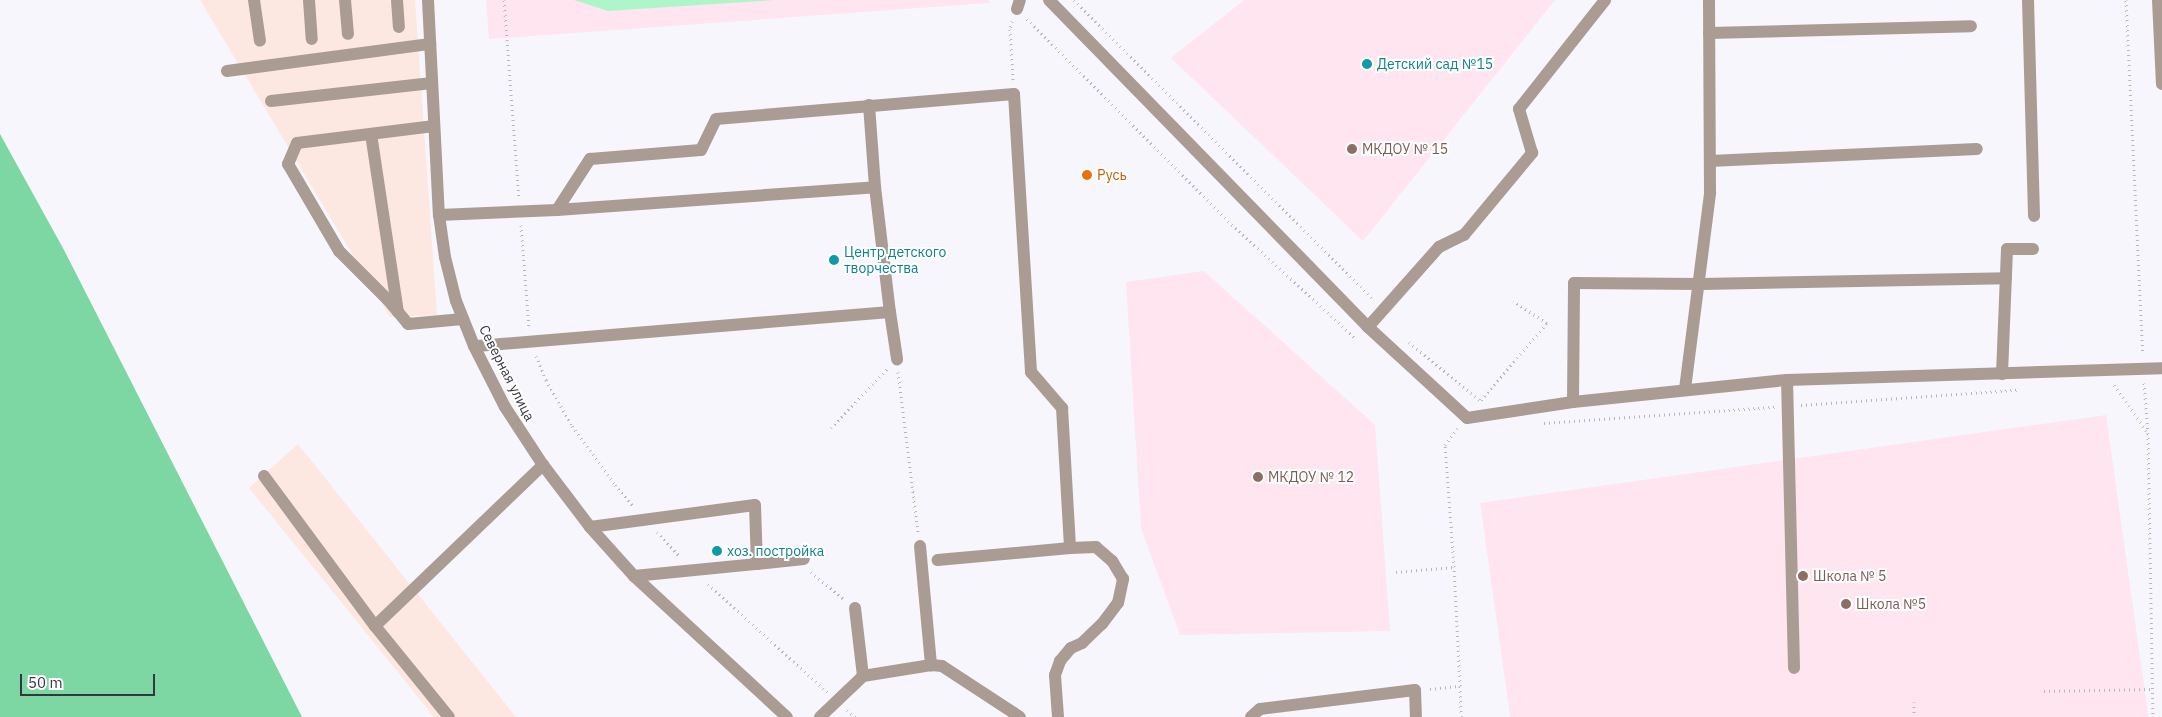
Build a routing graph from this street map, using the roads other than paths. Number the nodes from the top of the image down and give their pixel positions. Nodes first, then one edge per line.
1 (254, 0) edge
2 (309, 0) edge
3 (345, 0) edge
4 (397, 0) edge
5 (428, 0) edge
6 (1048, 0) edge
7 (1605, 0) edge
8 (1709, 0) edge
9 (2028, 0) edge
10 (2158, 0) edge
11 (1971, 26) dead end
12 (399, 27) dead end
13 (1709, 32) junction
14 (348, 34) dead end
15 (312, 39) dead end
16 (260, 41) dead end
17 (430, 44) junction
18 (227, 71) dead end
19 (432, 84) junction
20 (2162, 84) edge
21 (271, 101) dead end
22 (869, 106) junction
23 (434, 126) junction
24 (371, 134) junction
25 (1977, 149) dead end
26 (1710, 160) junction
27 (876, 187) junction
28 (557, 210) junction
29 (439, 215) junction
30 (2034, 216) dead end
31 (2033, 249) dead end
32 (2006, 278) junction
33 (1700, 284) junction
34 (398, 312) junction
35 (890, 312) junction
36 (464, 319) junction
37 (1368, 327) junction
38 (474, 346) junction
39 (897, 359) road end
40 (2162, 368) edge
41 (2002, 374) junction
42 (1787, 380) junction
43 (1685, 389) junction
44 (1573, 402) junction
45 (543, 465) junction
46 (264, 476) dead end
47 (590, 527) junction
48 (920, 546) road end
49 (1070, 548) junction
50 (804, 559) road end
51 (938, 560) dead end
52 (757, 564) junction
53 (634, 576) junction
54 (855, 608) road end
55 (376, 626) junction
56 (930, 665) junction
57 (1794, 668) dead end
58 (863, 676) junction
59 (449, 717) edge
60 (787, 717) edge
61 (820, 717) edge
62 (1020, 717) edge
63 (1058, 717) edge
64 (1251, 717) edge
65 (1416, 717) edge

1 - 16 street
2 - 15 street
3 - 14 street
4 - 12 street
5 - 17 street, Северная улица
6 - 37 street
7 - 37 street
8 - 13 street
9 - 30 street
10 - 20 street
11 - 13 street
13 - 26 street
17 - 18 street
17 - 19 street, Северная улица
19 - 21 street
19 - 23 street, Северная улица
22 - 27 street
22 - 28 street
22 - 49 street
23 - 24 street
23 - 29 street, Северная улица
24 - 34 street
24 - 34 street
25 - 26 street
26 - 33 street
27 - 28 street
27 - 35 street
28 - 29 street
29 - 36 street, Северная улица
31 - 32 street
32 - 33 street
32 - 41 street
33 - 43 street
33 - 44 street
34 - 36 street
35 - 38 street
35 - 39 street
36 - 38 street, Северная улица
37 - 44 street
38 - 45 street, Северная улица
40 - 41 street
41 - 42 street
42 - 43 street
42 - 57 street
43 - 44 street
45 - 47 street, Северная улица
45 - 55 street
46 - 55 street
47 - 52 street
47 - 53 street, Северная улица
48 - 56 street
49 - 51 street
49 - 63 street
50 - 52 street
52 - 53 street
53 - 60 street, Северная улица
54 - 58 street
55 - 59 street
56 - 58 street
56 - 62 street
58 - 61 street
64 - 65 street

